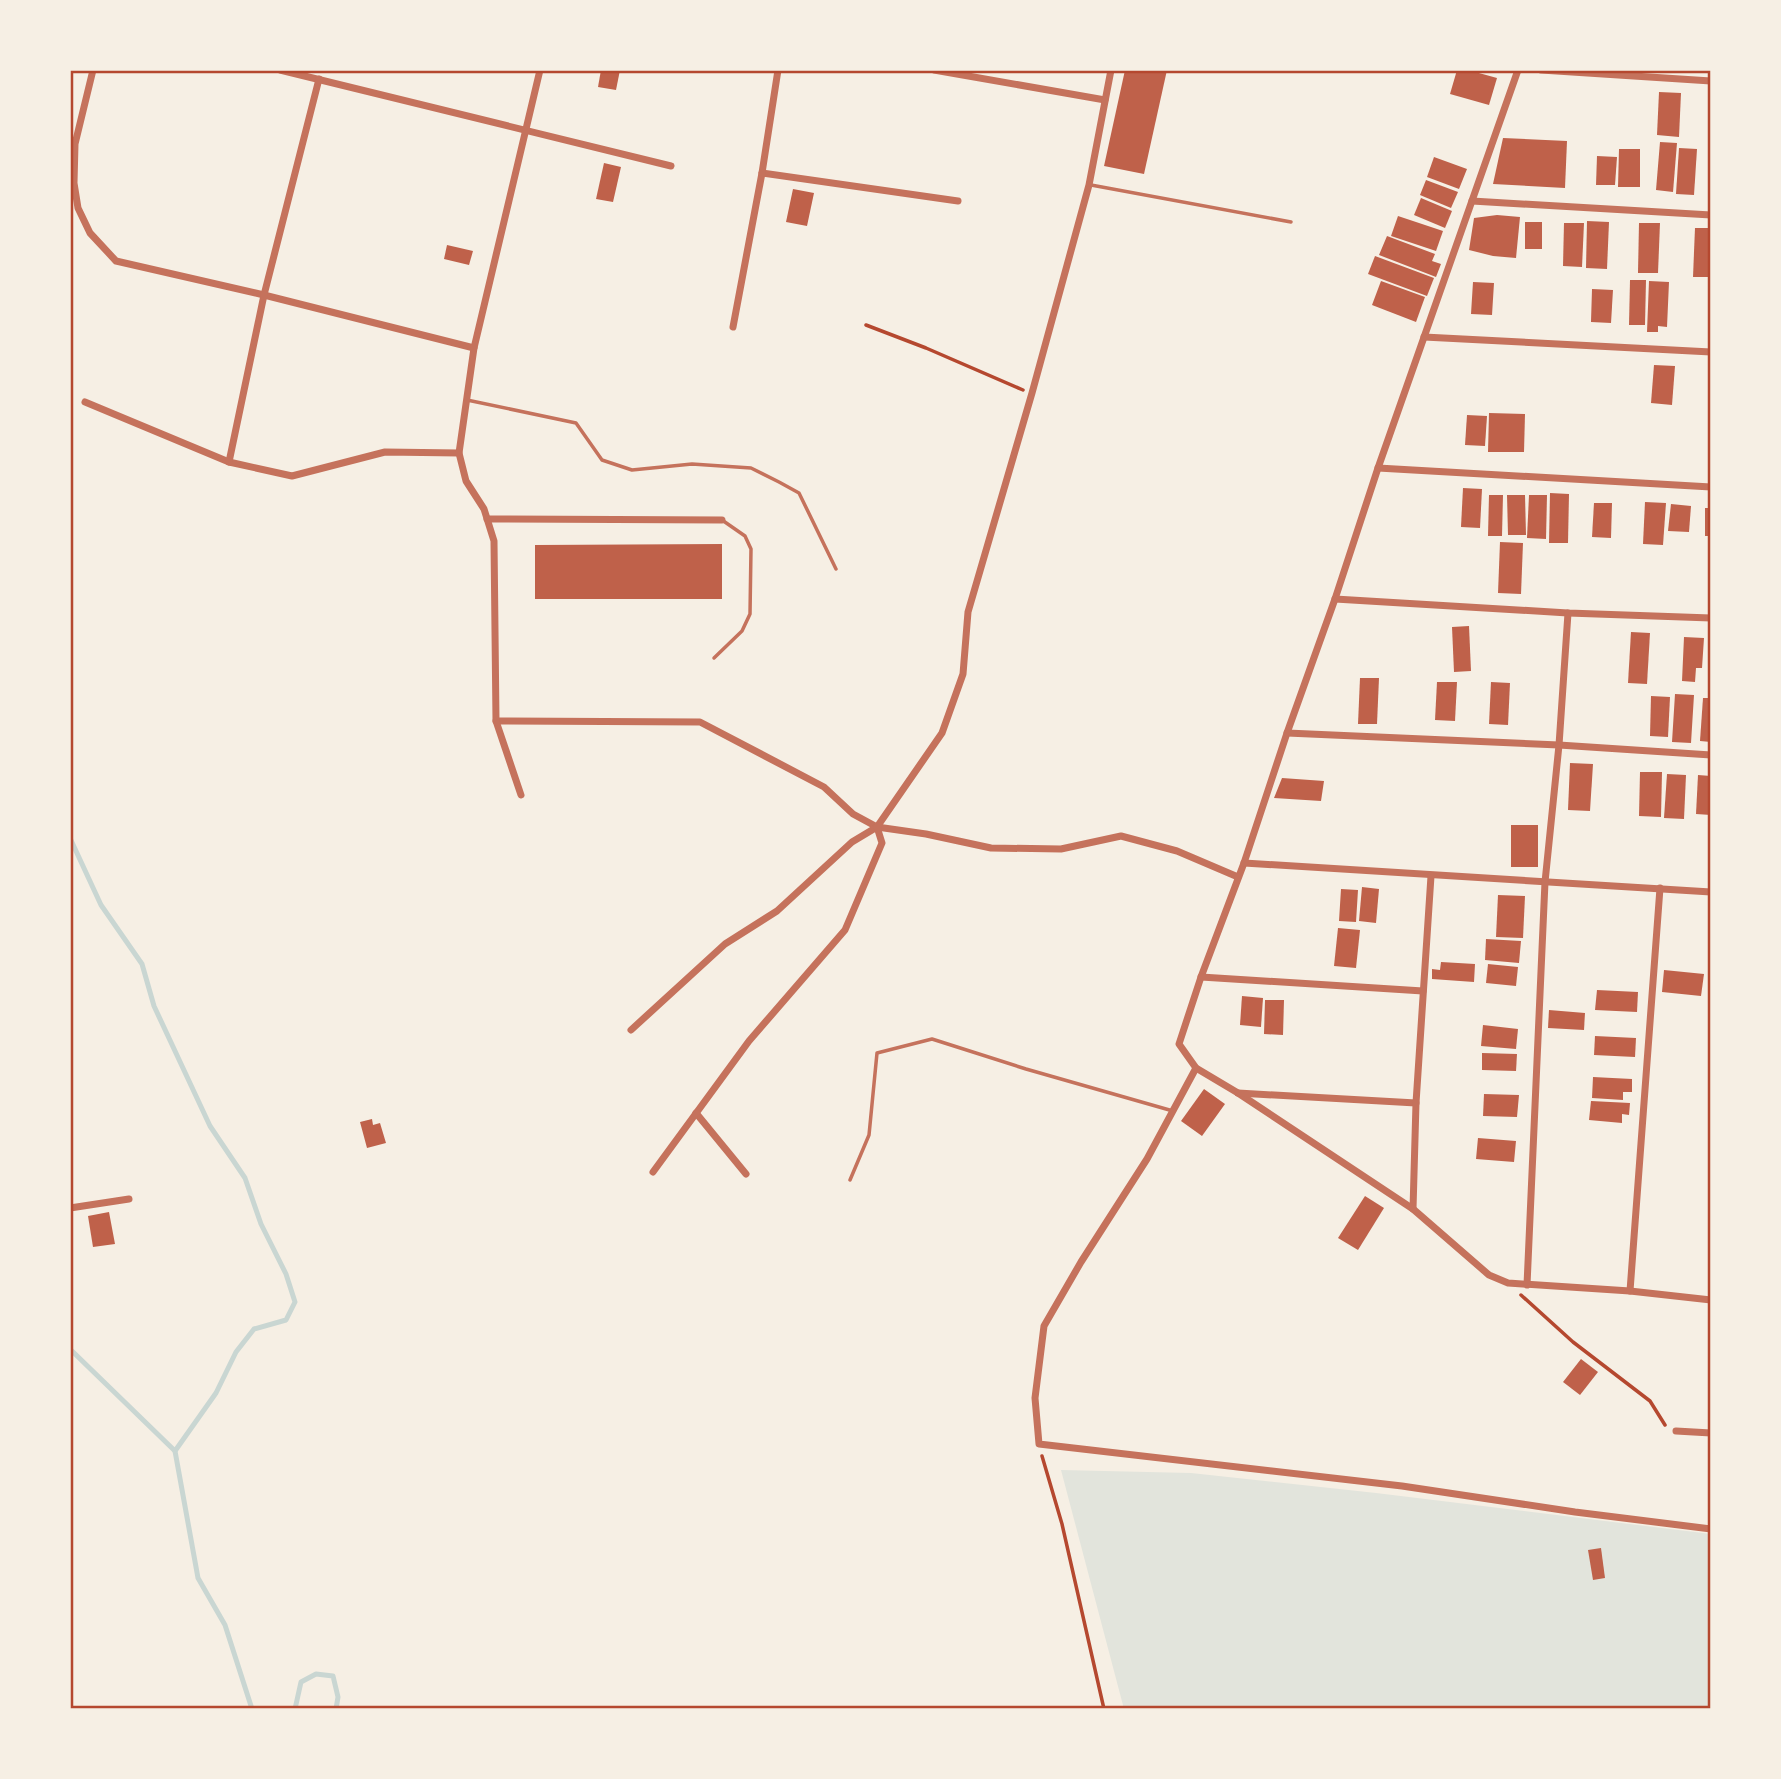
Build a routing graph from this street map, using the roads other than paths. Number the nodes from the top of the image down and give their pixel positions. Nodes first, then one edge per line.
1 (93, 70) edge
2 (280, 70) edge
3 (540, 70) edge
4 (778, 70) edge
5 (934, 70) edge
6 (1111, 70) edge
7 (1518, 70) edge
8 (1541, 70) edge
9 (319, 79) junction
10 (1711, 82) edge
11 (1105, 100) junction
12 (525, 130) junction
13 (671, 166) dead end
14 (762, 173) junction
15 (1089, 184) junction
16 (958, 201) dead end
17 (1472, 201) junction
18 (1711, 215) edge
19 (1291, 222) dead end
20 (264, 295) junction
21 (733, 327) dead end
22 (1424, 337) junction
23 (474, 348) junction
24 (1711, 352) edge
25 (466, 400) junction
26 (85, 402) dead end
27 (459, 453) junction
28 (229, 461) junction
29 (1378, 468) junction
30 (1711, 486) edge
31 (487, 519) junction
32 (722, 520) joint
33 (836, 569) dead end
34 (1335, 599) junction
35 (1568, 613) junction
36 (1711, 618) edge
37 (714, 658) dead end
38 (496, 721) junction
39 (1287, 733) junction
40 (1559, 745) junction
41 (1711, 755) edge
42 (521, 795) dead end
43 (877, 827) junction
44 (1244, 863) junction
45 (1431, 876) junction
46 (1238, 877) junction
47 (1545, 882) junction
48 (1660, 888) junction
49 (1711, 892) edge
50 (1200, 977) junction
51 (1423, 991) junction
52 (631, 1030) dead end
53 (1196, 1068) junction
54 (1238, 1093) junction
55 (1416, 1103) junction
56 (1173, 1111) junction
57 (696, 1113) junction
58 (653, 1172) dead end
59 (747, 1174) dead end
60 (850, 1180) dead end
61 (129, 1199) dead end
62 (70, 1208) edge
63 (1413, 1209) junction
64 (1527, 1285) junction
65 (1630, 1291) junction
66 (1711, 1300) edge
67 (1676, 1431) road end
68 (1711, 1433) edge
69 (1711, 1529) edge

1 - 20 street
2 - 9 street
3 - 12 street
4 - 14 street
5 - 11 street
6 - 11 street
7 - 17 street
8 - 10 street
9 - 12 street
9 - 20 street
11 - 15 street
12 - 13 street
12 - 23 street
14 - 16 street
14 - 21 street
15 - 19 lane
15 - 43 street
17 - 18 street
17 - 22 street
20 - 23 street
20 - 28 street
22 - 24 street
22 - 29 street
23 - 25 street
25 - 27 street
25 - 33 lane
26 - 28 street
27 - 28 street
27 - 31 street
29 - 30 street
29 - 34 street
31 - 32 street
31 - 38 street
32 - 37 lane
34 - 35 street
34 - 39 street
35 - 36 street
35 - 40 street
38 - 42 street
38 - 43 street
39 - 40 street
39 - 44 street
40 - 41 street
40 - 47 street
43 - 46 street
43 - 52 street
43 - 57 street
44 - 45 street
44 - 46 street
45 - 47 street
45 - 51 street
46 - 50 street
47 - 48 street
47 - 64 street
48 - 49 street
48 - 65 street
50 - 51 street
50 - 53 street
51 - 55 street
53 - 54 street
53 - 56 street
54 - 55 street
54 - 63 street
55 - 63 street
56 - 60 lane
56 - 69 street
57 - 58 street
57 - 59 street
61 - 62 street
63 - 64 street
64 - 65 street
65 - 66 street
67 - 68 street

